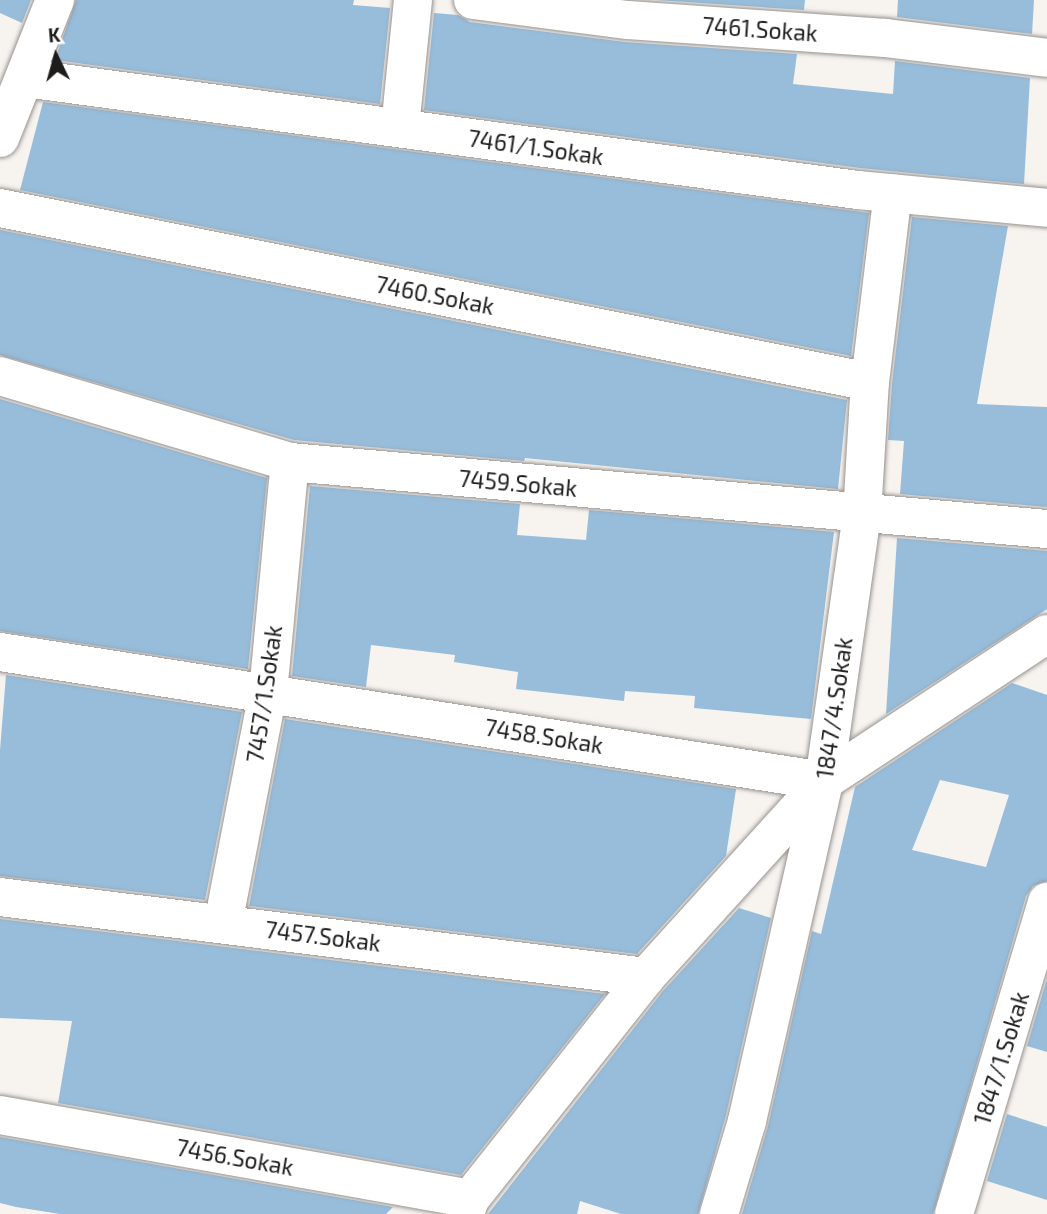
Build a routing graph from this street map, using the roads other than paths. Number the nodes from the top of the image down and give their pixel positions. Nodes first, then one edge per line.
1 (55, 0) edge
2 (413, 0) edge
3 (473, 0) edge
4 (519, 3) edge
5 (1047, 58) edge
6 (13, 92) edge
7 (400, 128) junction
8 (0, 138) edge
9 (893, 193) junction
10 (0, 208) edge
11 (1047, 208) edge
12 (0, 376) edge
13 (870, 382) junction
14 (290, 462) junction
15 (862, 515) junction
16 (1047, 529) edge
17 (1047, 634) edge
18 (0, 652) edge
19 (268, 693) junction
20 (824, 781) junction
21 (0, 897) edge
22 (1047, 902) edge
23 (223, 924) junction
24 (1042, 942) edge
25 (646, 977) junction
26 (0, 1115) edge
27 (467, 1206) edge
28 (719, 1214) edge
29 (954, 1214) edge

1 - 6 street
2 - 7 street
3 - 4 street, 7461.Sokak
4 - 5 street, 7461.Sokak
6 - 7 street, 7461/1.Sokak
6 - 8 street
7 - 9 street, 7461/1.Sokak
9 - 11 street, 7461/1.Sokak
9 - 13 street, 1847/4.Sokak
10 - 13 street, 7460.Sokak
12 - 14 street, 7459.Sokak
13 - 15 street, 1847/4.Sokak
14 - 15 street, 7459.Sokak
14 - 19 street, 7457/1.Sokak
15 - 16 street, 7459.Sokak
15 - 20 street, 1847/4.Sokak
17 - 20 street
18 - 19 street, 7458.Sokak
19 - 20 street, 7458.Sokak
19 - 23 street, 7457/1.Sokak
20 - 25 street
20 - 28 street, 1847/4.Sokak
21 - 23 street, 7457.Sokak
22 - 24 street, 1847/1.Sokak
23 - 25 street, 7457.Sokak
24 - 29 street, 1847/1.Sokak
25 - 27 street
26 - 27 street, 7456.Sokak

